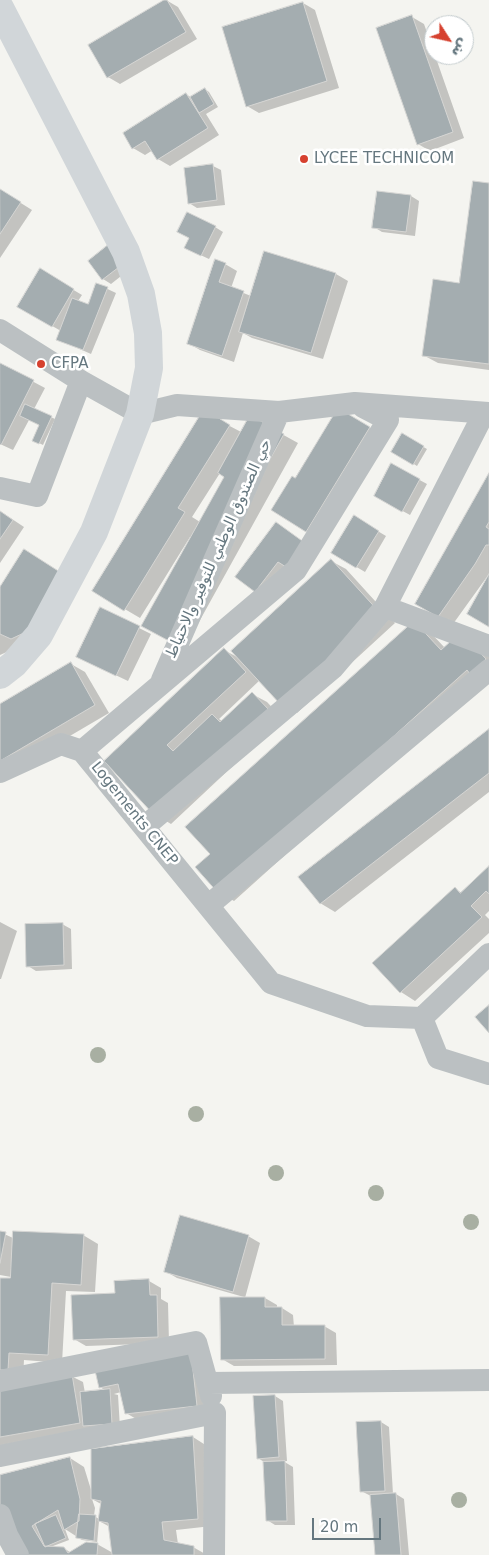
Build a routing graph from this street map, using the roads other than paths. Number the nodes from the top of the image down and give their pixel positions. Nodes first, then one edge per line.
1 (0, 8) edge
2 (0, 330) edge
3 (81, 381) junction
4 (355, 403) junction
5 (279, 412) junction
6 (486, 413) edge
7 (140, 414) junction
8 (0, 488) edge
9 (385, 607) junction
10 (489, 646) edge
11 (489, 670) edge
12 (0, 674) edge
13 (159, 686) junction
14 (82, 751) junction
15 (0, 772) edge
16 (144, 827) junction
17 (208, 906) junction
18 (489, 954) edge
19 (422, 1018) junction
20 (489, 1074) edge
21 (0, 1380) edge
22 (489, 1380) edge
23 (209, 1383) junction
24 (215, 1414) junction
25 (0, 1456) edge
26 (0, 1515) edge
27 (18, 1555) edge
28 (214, 1555) edge

1 - 7 main road
2 - 3 street
3 - 7 street
3 - 8 street
4 - 5 street
4 - 6 street
4 - 13 street, Logements CNEP
5 - 7 street
5 - 13 street, حي الصندوق الوطني للتوفير والاحتياط
6 - 9 street
7 - 12 main road
9 - 10 street
9 - 16 street
11 - 17 street
13 - 14 street, Logements CNEP
14 - 15 street
14 - 16 street, Logements CNEP
16 - 17 street, Logements CNEP
17 - 19 street, Logements CNEP
18 - 19 street
19 - 20 street
21 - 23 street
22 - 23 street
23 - 24 street
24 - 25 street
24 - 28 street
26 - 27 street

